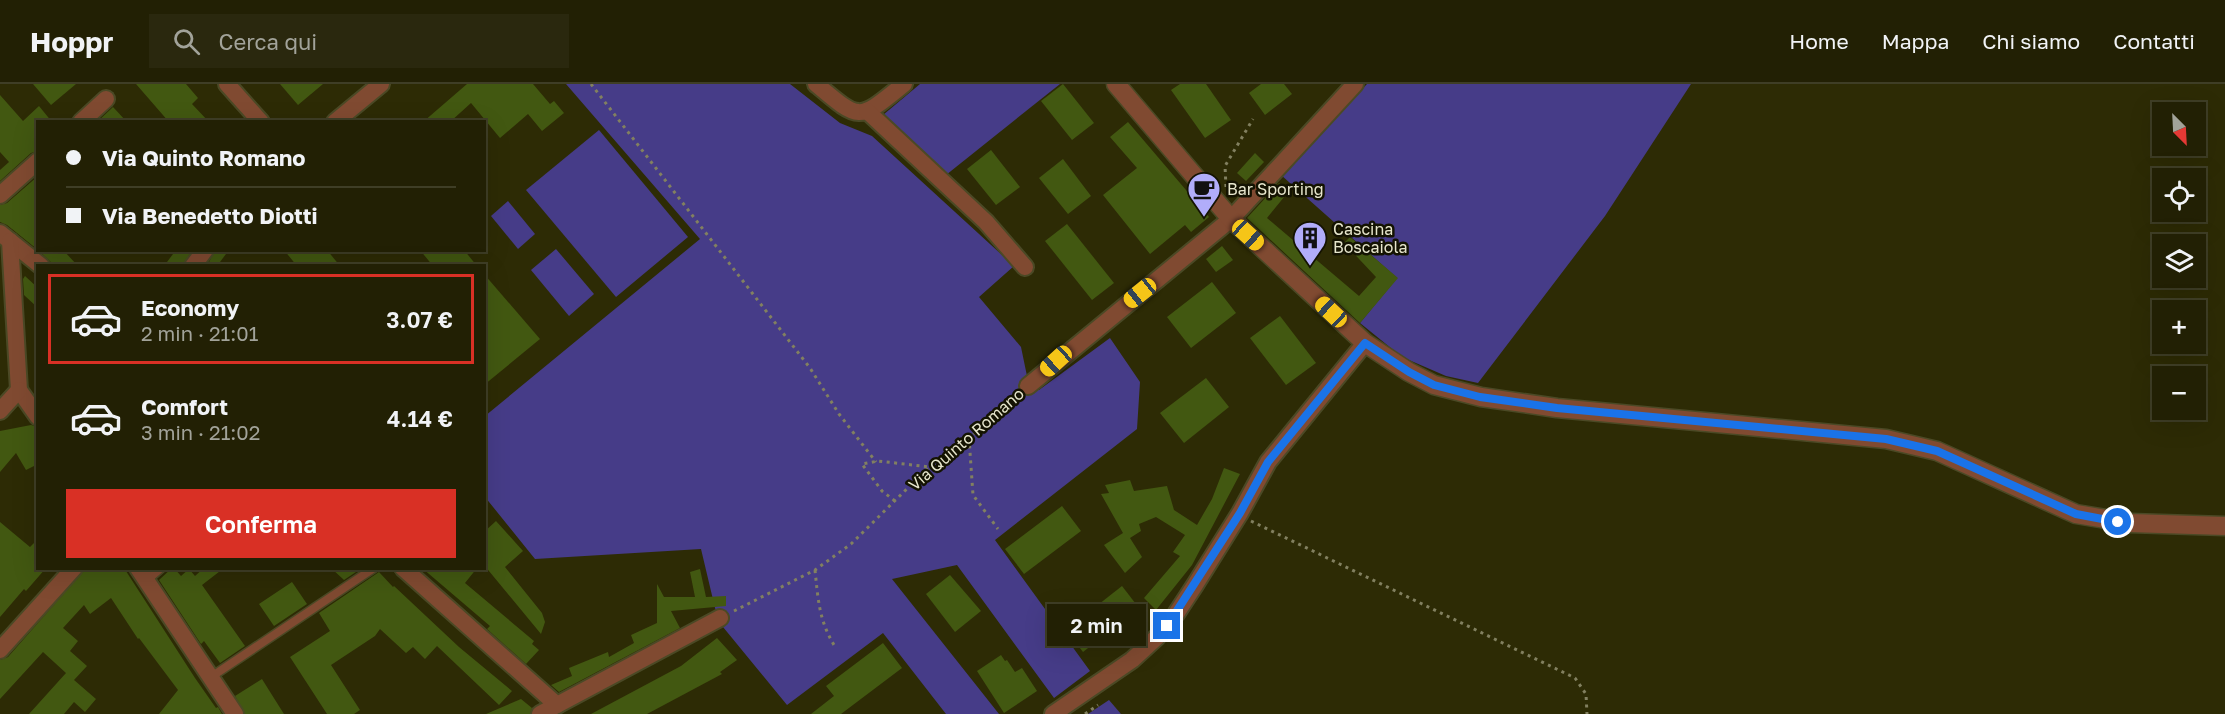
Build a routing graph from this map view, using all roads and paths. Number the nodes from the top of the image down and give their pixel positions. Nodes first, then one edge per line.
1 (227, 84) edge
2 (381, 84) edge
3 (591, 84) edge
4 (816, 84) edge
5 (904, 84) edge
6 (1116, 84) edge
7 (1355, 84) edge
8 (106, 99) dead end
9 (867, 111) junction
10 (1253, 119) dead end
11 (83, 120) edge
12 (259, 120) edge
13 (337, 120) edge
14 (36, 163) edge
15 (1226, 187) dead end
16 (0, 195) edge
17 (1231, 219) junction
18 (5, 237) edge
19 (38, 264) edge
20 (1025, 267) dead end
21 (1365, 343) junction
22 (1028, 386) joint
23 (19, 390) junction
24 (0, 411) edge
25 (36, 414) edge
26 (969, 438) junction
27 (876, 462) junction
28 (930, 467) junction
29 (895, 501) junction
30 (1240, 513) junction
31 (2225, 526) edge
32 (998, 529) dead end
33 (72, 570) edge
34 (371, 570) edge
35 (405, 570) edge
36 (815, 570) junction
37 (142, 575) edge
38 (720, 618) joint
39 (834, 645) dead end
40 (0, 650) edge
41 (211, 677) junction
42 (557, 705) junction
43 (1098, 705) dead end
44 (236, 714) edge
45 (540, 714) edge
46 (1053, 714) edge
47 (1085, 714) edge
48 (1587, 714) edge

1 - 12 street
2 - 13 street
3 - 27 path
4 - 9 street
5 - 9 street
6 - 17 street
7 - 17 street, Via Quinto Romano
8 - 11 street
9 - 20 street
10 - 15 path
14 - 16 street
17 - 21 street
17 - 22 street, Via Quinto Romano
18 - 19 street
18 - 23 street
21 - 30 street
21 - 31 street
22 - 26 path, Via Quinto Romano
23 - 24 street
23 - 25 street
26 - 28 path, Via Quinto Romano
26 - 32 path
27 - 28 path
27 - 29 path
28 - 29 path, Via Quinto Romano
29 - 36 path, Via Quinto Romano
30 - 46 street
30 - 48 path
33 - 40 street
34 - 41 lane
35 - 42 street
36 - 38 path, Via Quinto Romano
36 - 39 path
37 - 41 street
38 - 42 street
41 - 44 street
42 - 45 street
43 - 47 path

